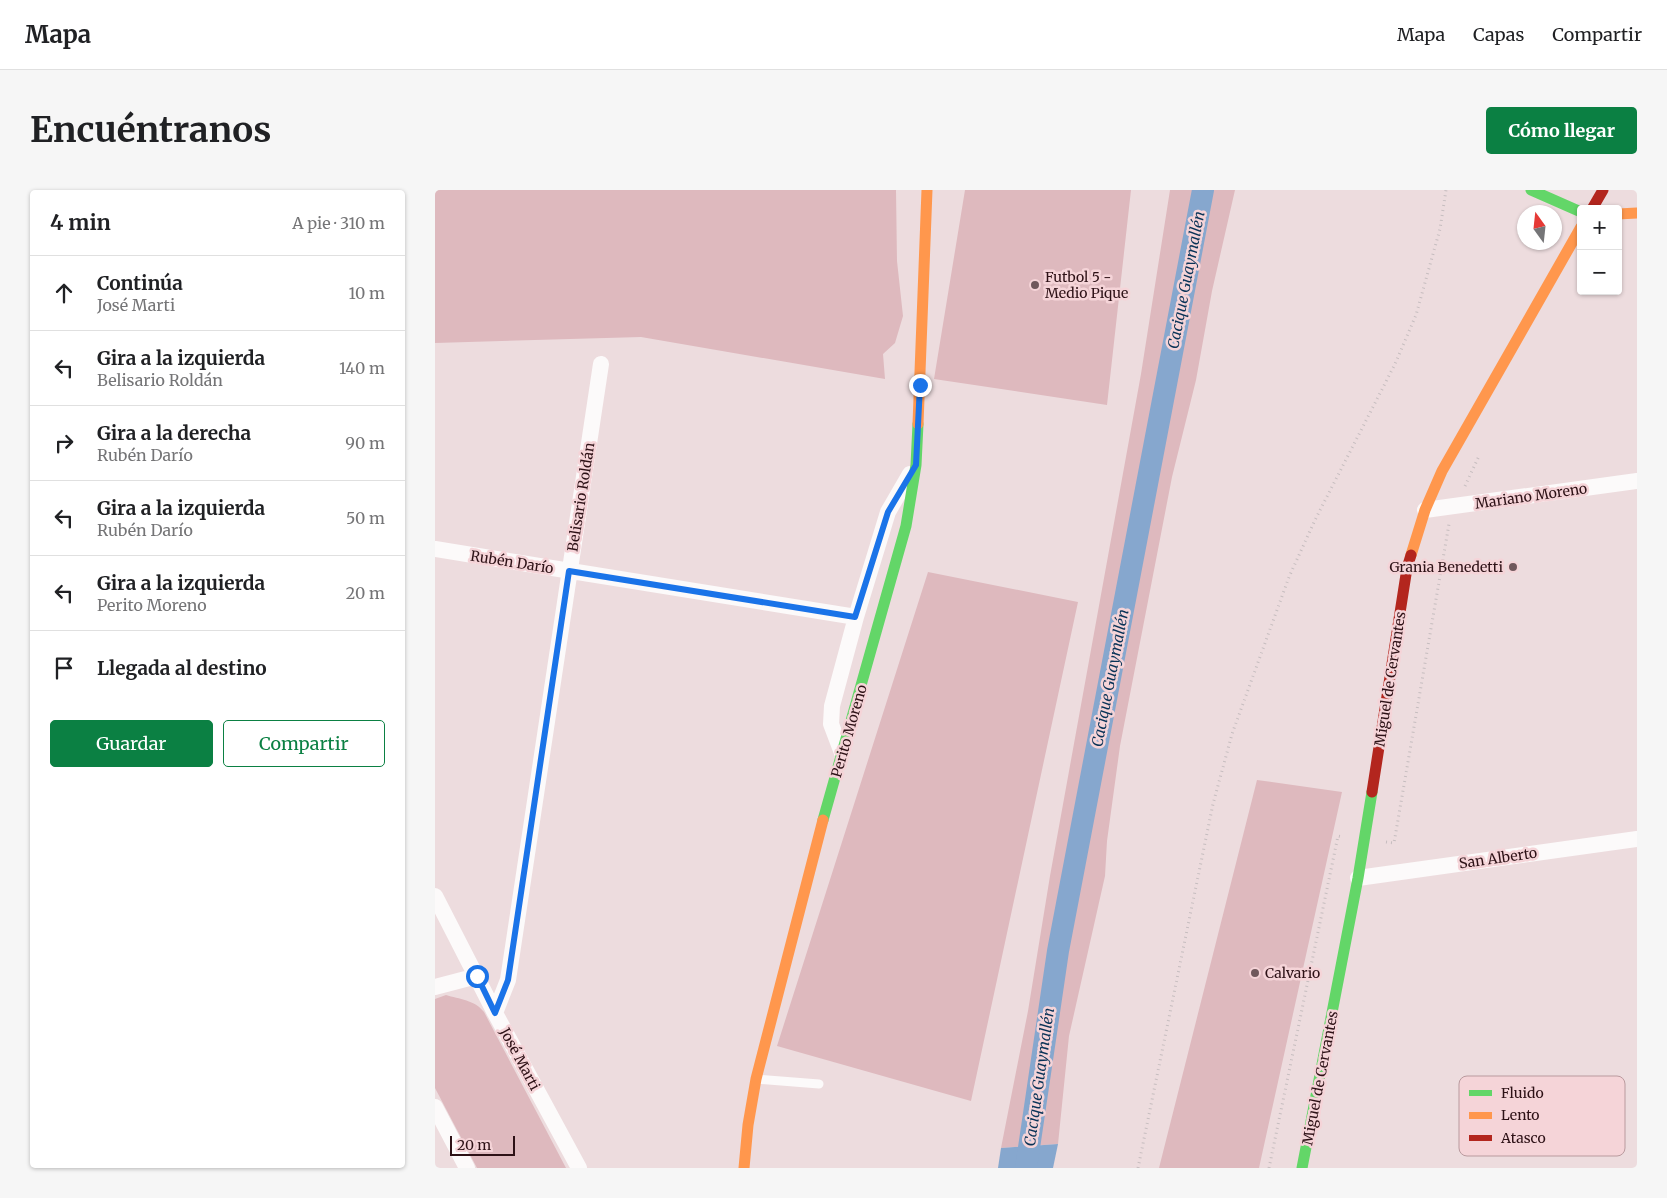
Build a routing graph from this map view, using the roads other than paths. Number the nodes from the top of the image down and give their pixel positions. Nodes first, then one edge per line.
1 (927, 190) edge
2 (1531, 190) edge
3 (1603, 190) edge
4 (1594, 205) edge
5 (1577, 210) edge
6 (1637, 213) edge
7 (1622, 214) edge
8 (937, 226) dead end
9 (1577, 234) edge
10 (924, 289) junction
11 (601, 364) dead end
12 (916, 465) junction
13 (1637, 481) edge
14 (1425, 510) junction
15 (435, 549) edge
16 (569, 571) junction
17 (855, 617) junction
18 (842, 753) junction
19 (1637, 839) edge
20 (1358, 878) junction
21 (435, 896) edge
22 (477, 976) junction
23 (435, 988) edge
24 (495, 1013) junction
25 (756, 1079) junction
26 (819, 1084) dead end
27 (435, 1107) edge
28 (467, 1168) edge
29 (579, 1168) edge
30 (744, 1168) edge
31 (1302, 1168) edge

1 - 10 main road, Perito Moreno
2 - 5 main road
3 - 4 main road
6 - 7 main road
8 - 10 main road, Perito Moreno
9 - 14 main road, Miguel de Cervantes
10 - 12 main road, Perito Moreno
11 - 16 street, Belisario Roldán
12 - 17 street
12 - 18 main road, Perito Moreno
13 - 14 street, Mariano Moreno
14 - 20 main road, Miguel de Cervantes
15 - 16 street, Rubén Darío
16 - 17 street, Rubén Darío
16 - 24 street, Belisario Roldán
17 - 18 street
18 - 25 main road, Perito Moreno
19 - 20 street, San Alberto
20 - 31 main road, Miguel de Cervantes
21 - 22 street, José Marti
22 - 23 street
22 - 24 street, José Marti
24 - 29 street, José Marti
25 - 26 lane
25 - 30 main road, Perito Moreno
27 - 28 street

